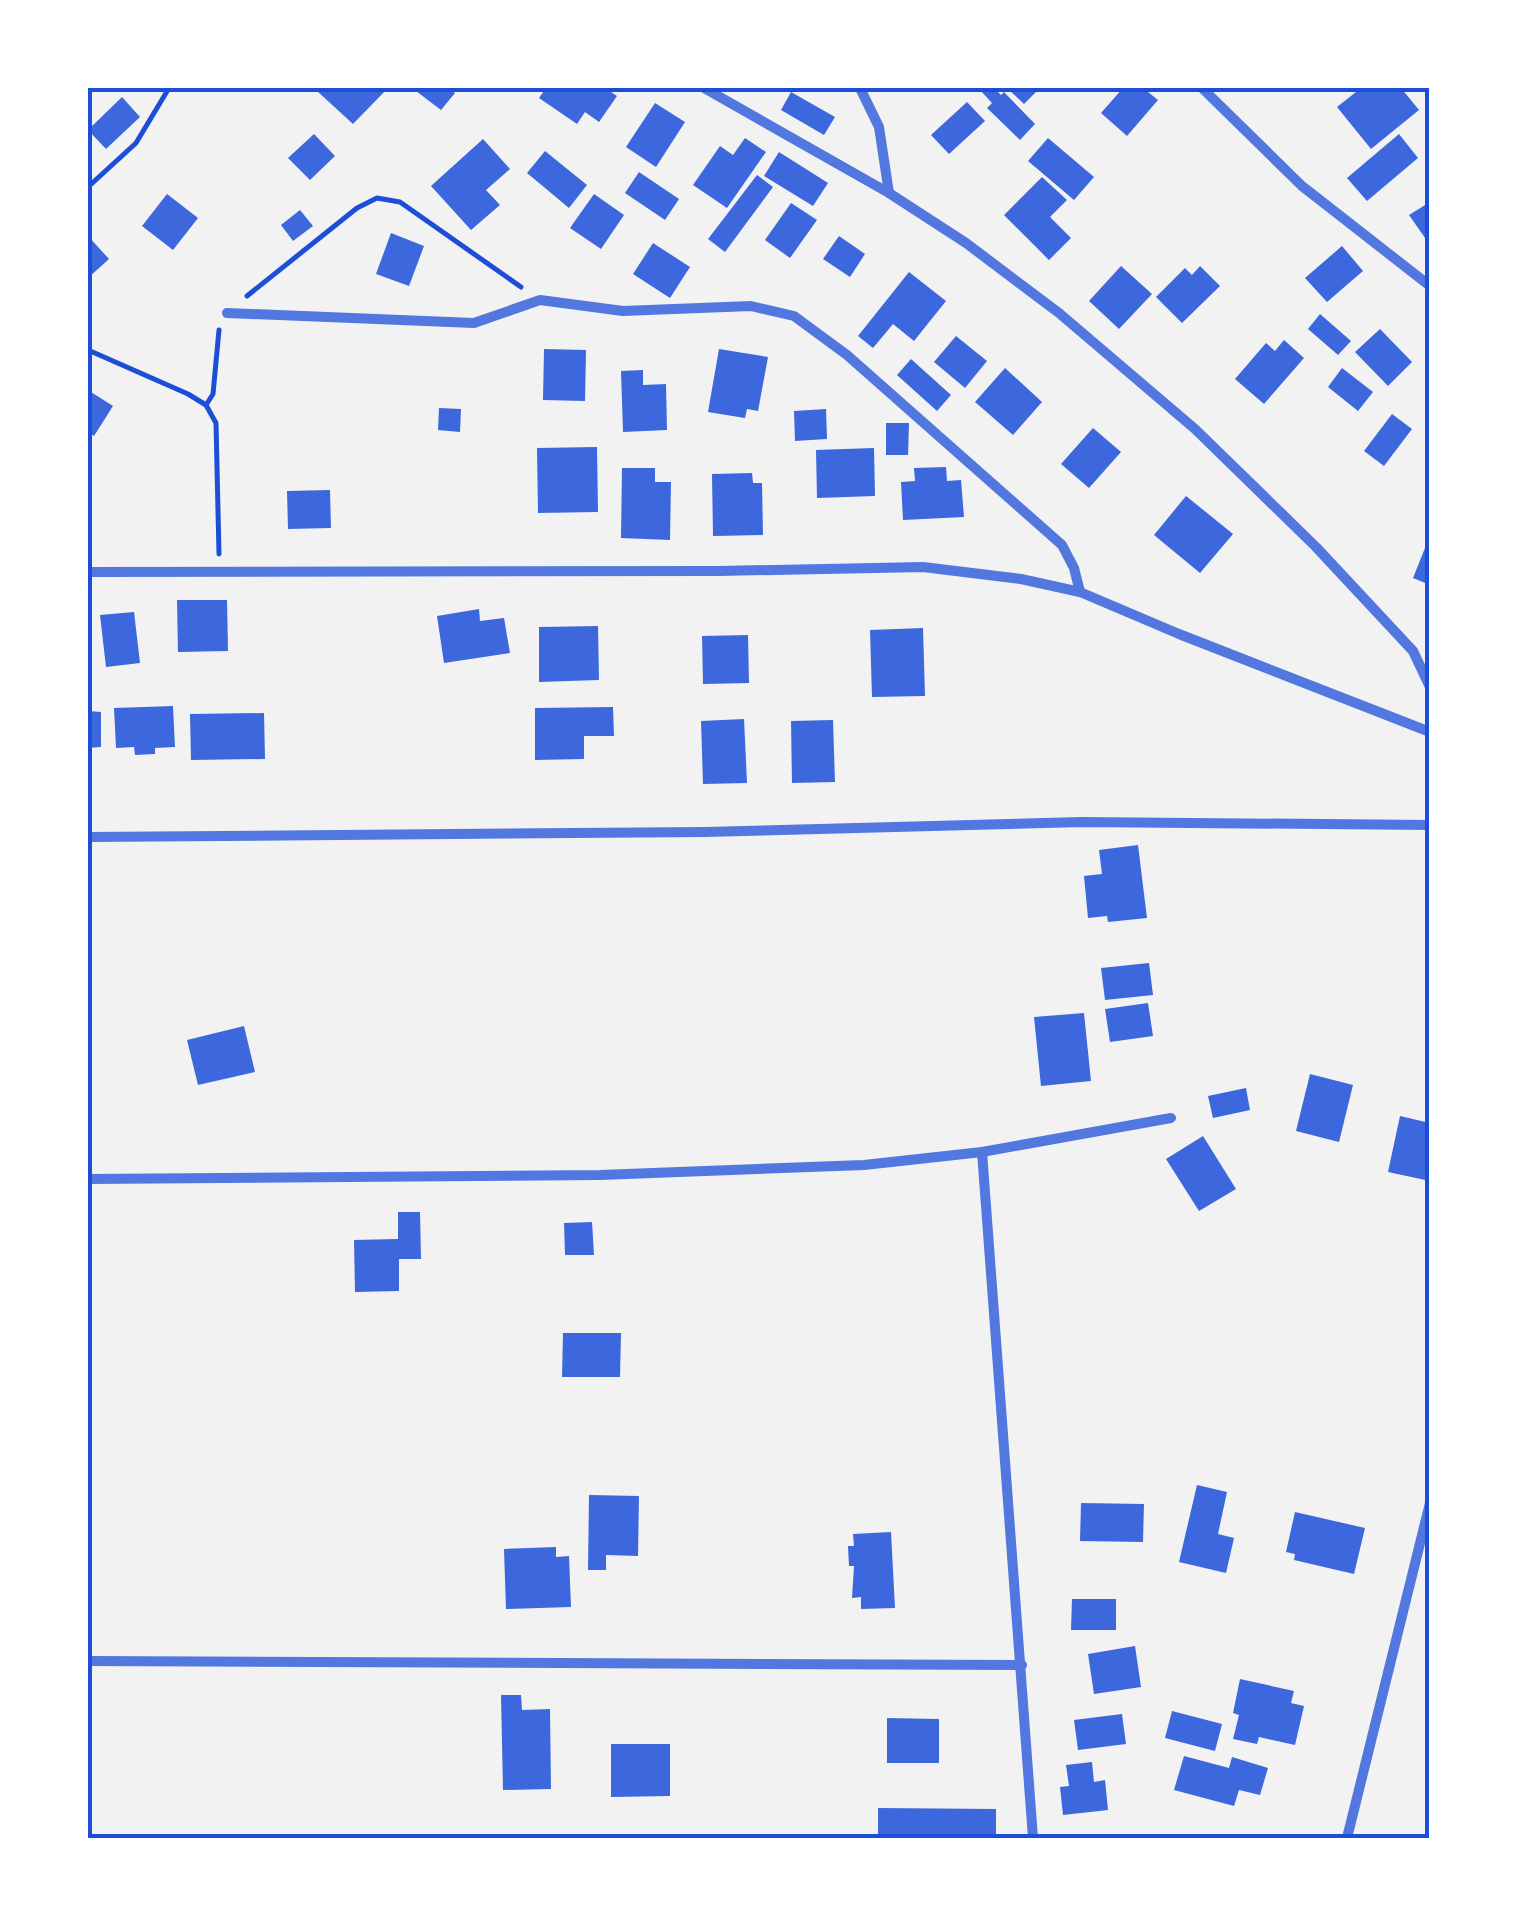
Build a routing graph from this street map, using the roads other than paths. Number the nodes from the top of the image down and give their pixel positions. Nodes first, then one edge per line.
1 (704, 88) edge
2 (860, 88) edge
3 (1202, 88) edge
4 (889, 192) junction
5 (1430, 286) edge
6 (226, 312) road end
7 (88, 572) edge
8 (1080, 592) junction
9 (1430, 688) edge
10 (1430, 732) edge
11 (1430, 825) edge
12 (88, 838) edge
13 (1171, 1118) dead end
14 (982, 1152) junction
15 (88, 1180) edge
16 (1430, 1503) edge
17 (88, 1661) edge
18 (1022, 1665) junction
19 (1033, 1838) edge
20 (1347, 1838) edge

1 - 4 street
2 - 4 street
3 - 5 street
4 - 9 street
6 - 8 street
7 - 8 street
8 - 10 street
11 - 12 street
13 - 14 street
14 - 15 street
14 - 18 street
16 - 20 street
17 - 18 street
18 - 19 street

